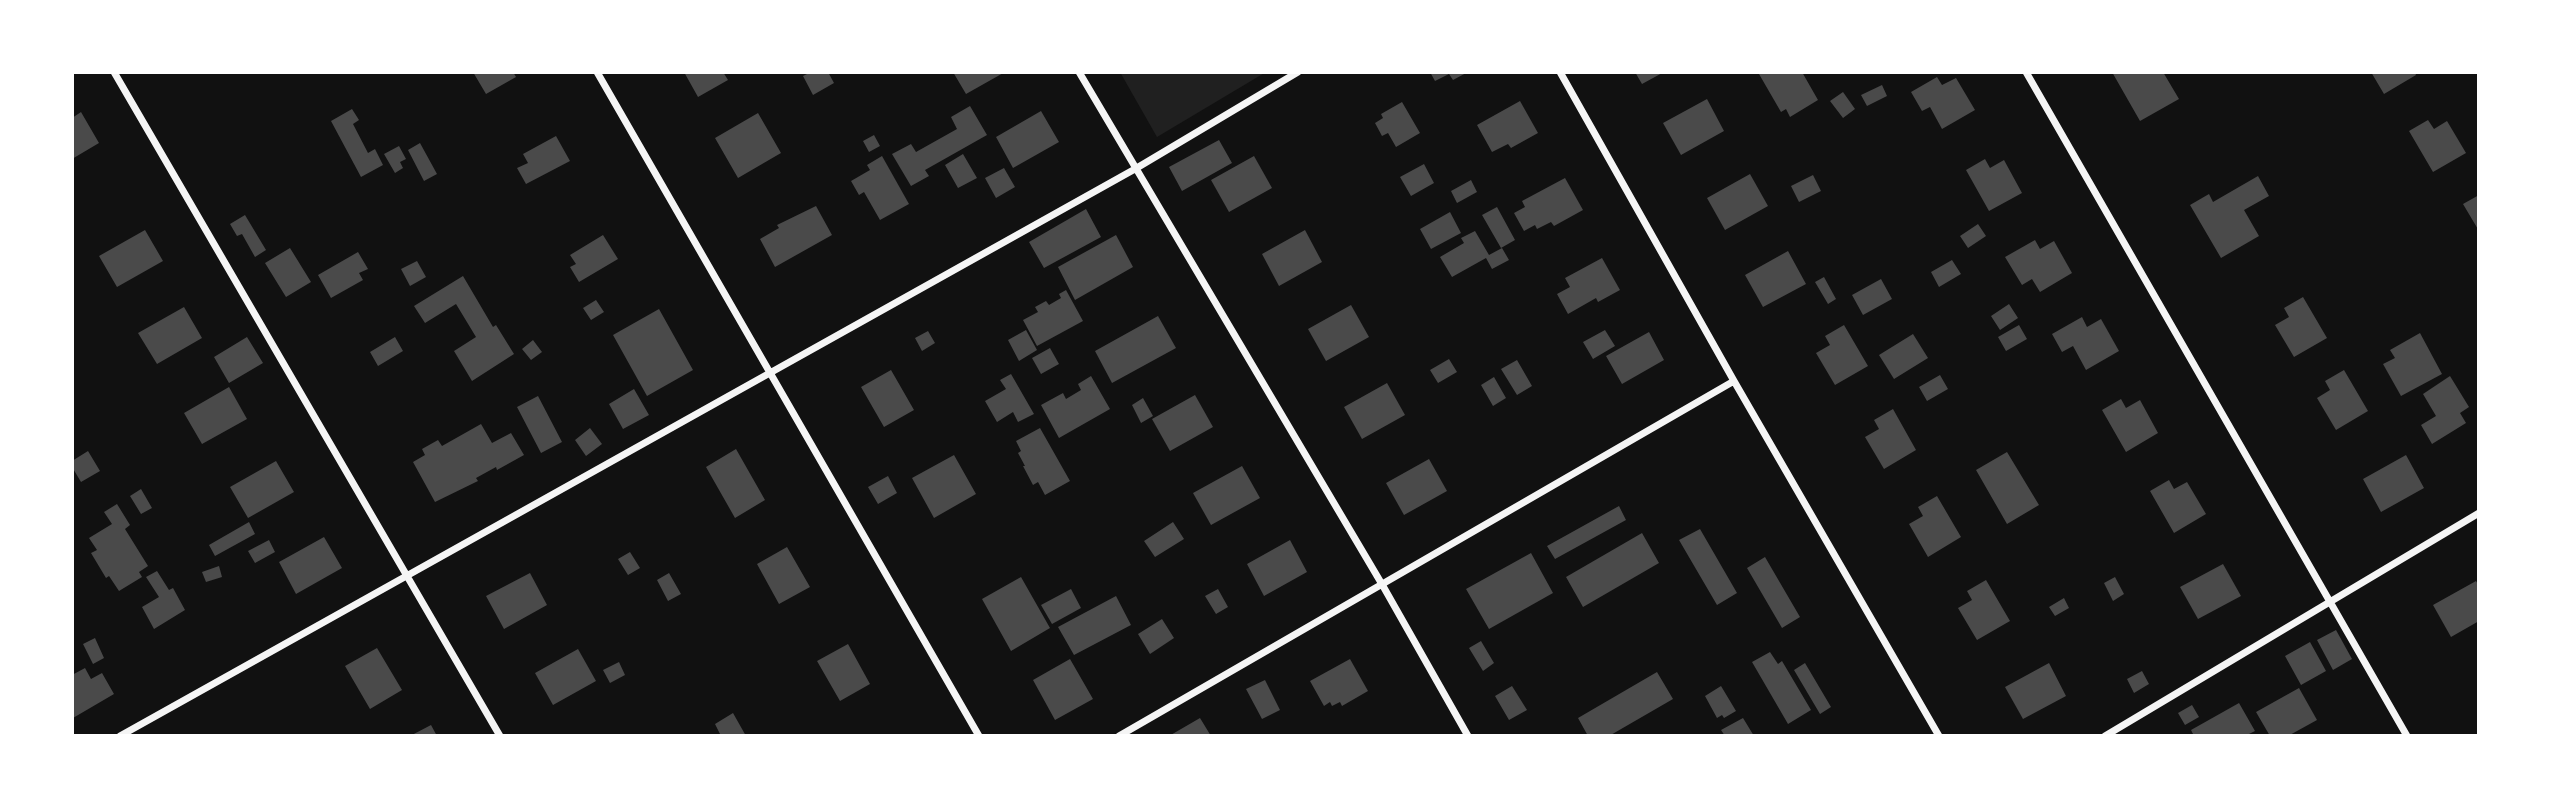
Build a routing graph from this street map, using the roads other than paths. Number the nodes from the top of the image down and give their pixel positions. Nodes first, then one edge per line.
1 (114, 72) edge
2 (597, 72) edge
3 (1079, 72) edge
4 (1298, 72) edge
5 (1560, 72) edge
6 (2026, 72) edge
7 (1135, 169) junction
8 (772, 373) junction
9 (1734, 381) junction
10 (2479, 513) edge
11 (408, 575) junction
12 (1383, 586) junction
13 (2329, 602) junction
14 (120, 736) edge
15 (500, 736) edge
16 (979, 736) edge
17 (1119, 736) edge
18 (1468, 736) edge
19 (1939, 736) edge
20 (2105, 736) edge
21 (2407, 736) edge

1 - 11 street
2 - 8 street
3 - 7 street
4 - 7 street
5 - 9 street
6 - 13 street
7 - 8 street
7 - 12 street
8 - 11 street
8 - 16 street
9 - 12 street
9 - 19 street
10 - 13 street
11 - 14 street
11 - 15 street
12 - 17 street
12 - 18 street
13 - 20 street
13 - 21 street

